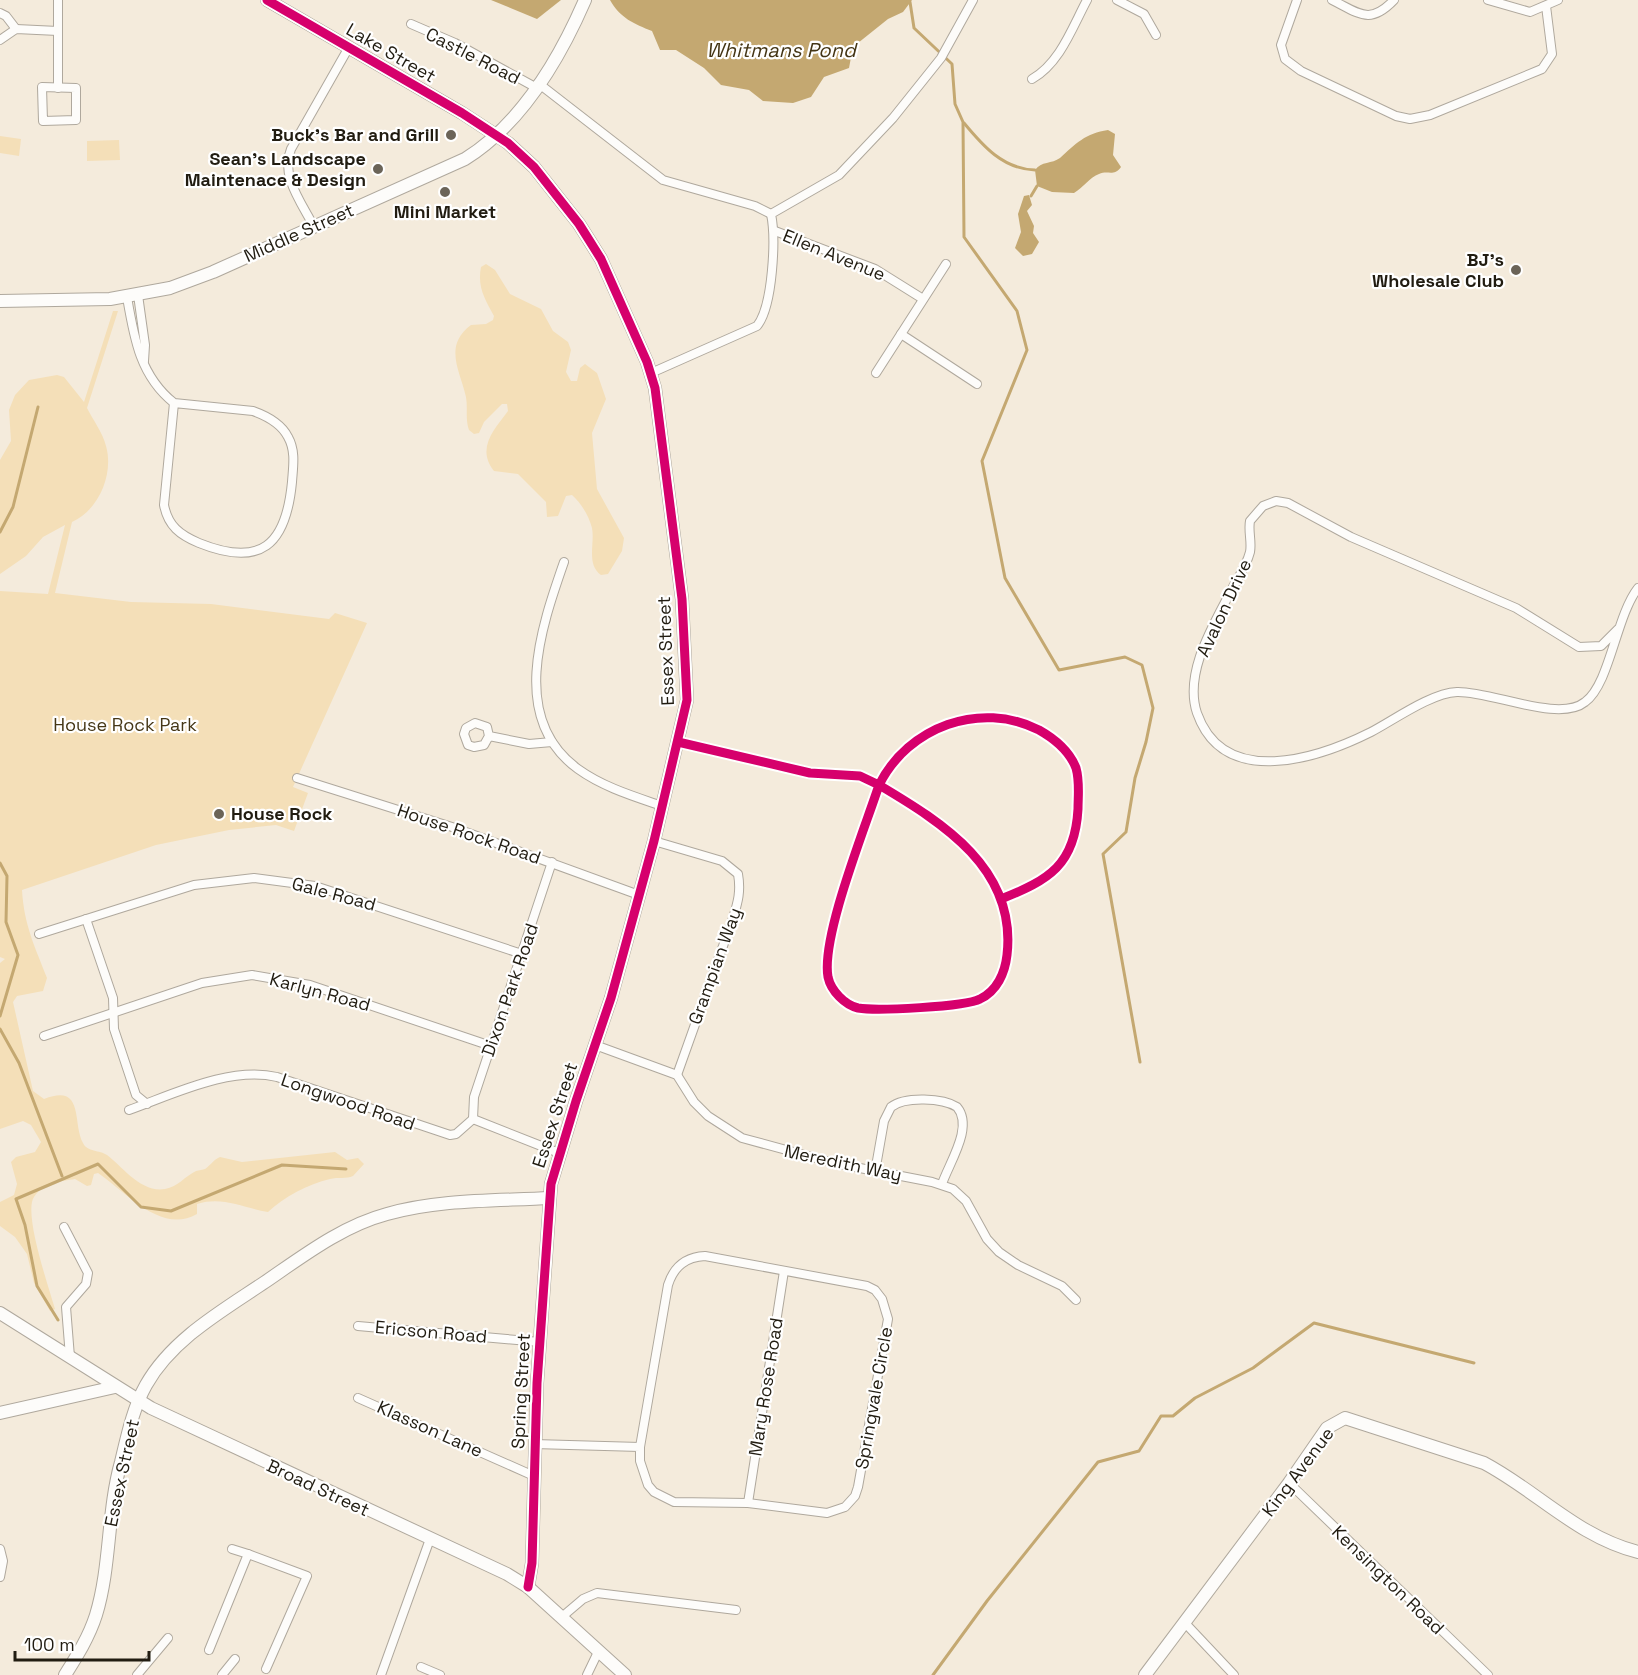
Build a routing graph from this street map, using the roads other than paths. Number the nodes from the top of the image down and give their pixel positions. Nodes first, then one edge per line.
1 (58, 0) edge
2 (267, 0) edge
3 (585, 0) edge
4 (973, 0) edge
5 (1087, 0) edge
6 (1117, 0) edge
7 (1297, 0) edge
8 (1332, 0) edge
9 (1394, 0) edge
10 (1488, 0) edge
11 (1558, 0) edge
12 (1546, 6) junction
13 (0, 13) edge
14 (411, 24) dead end
15 (16, 29) junction
16 (58, 31) junction
17 (1156, 35) dead end
18 (0, 40) edge
19 (349, 47) junction
20 (1032, 79) dead end
21 (537, 85) junction
22 (58, 87) junction
23 (498, 136) junction
24 (771, 214) junction
25 (314, 227) junction
26 (774, 231) junction
27 (946, 264) dead end
28 (133, 296) junction
29 (923, 299) junction
30 (0, 301) edge
31 (901, 334) junction
32 (651, 373) junction
33 (876, 373) dead end
34 (977, 384) dead end
35 (174, 403) junction
36 (564, 562) dead end
37 (1638, 588) edge
38 (1618, 629) junction
39 (489, 736) dead end
40 (552, 742) junction
41 (678, 742) junction
42 (297, 778) dead end
43 (879, 785) junction
44 (662, 806) junction
45 (654, 841) junction
46 (552, 862) junction
47 (639, 895) junction
48 (1002, 899) junction
49 (86, 919) junction
50 (39, 934) dead end
51 (522, 954) junction
52 (113, 1012) junction
53 (44, 1036) dead end
54 (595, 1045) junction
55 (491, 1046) junction
56 (677, 1076) junction
57 (147, 1104) junction
58 (129, 1110) dead end
59 (473, 1119) junction
60 (559, 1153) junction
61 (875, 1172) junction
62 (942, 1184) junction
63 (550, 1198) junction
64 (64, 1227) dead end
65 (784, 1271) junction
66 (1076, 1300) dead end
67 (0, 1313) edge
68 (358, 1326) dead end
69 (540, 1341) junction
70 (70, 1357) junction
71 (115, 1387) junction
72 (358, 1398) dead end
73 (138, 1400) junction
74 (0, 1413) edge
75 (534, 1443) junction
76 (640, 1447) junction
77 (534, 1476) junction
78 (1289, 1483) junction
79 (748, 1503) junction
80 (430, 1539) junction
81 (0, 1549) edge
82 (232, 1549) dead end
83 (1638, 1552) edge
84 (248, 1554) junction
85 (0, 1577) edge
86 (528, 1587) junction
87 (736, 1610) dead end
88 (563, 1616) junction
89 (1185, 1623) junction
90 (168, 1638) dead end
91 (209, 1650) dead end
92 (599, 1650) junction
93 (235, 1659) dead end
94 (421, 1667) dead end
95 (266, 1669) dead end
96 (65, 1675) edge
97 (137, 1675) edge
98 (222, 1675) edge
99 (381, 1675) edge
100 (440, 1675) edge
101 (587, 1675) edge
102 (625, 1675) edge
103 (1145, 1675) edge
104 (1234, 1675) edge
105 (1488, 1675) edge

1 - 16 street
2 - 19 street, Lake Street
3 - 21 street, Middle Street
4 - 24 street
5 - 20 street
6 - 17 street
7 - 12 street
8 - 9 street
10 - 12 street
11 - 12 street
13 - 15 street
14 - 21 street, Castle Road
15 - 16 street
15 - 18 street
16 - 22 street
19 - 23 street, Lake Street
19 - 25 street
21 - 23 street, Middle Street
21 - 24 street, Castle Road
22 - 22 street
23 - 25 street, Middle Street
23 - 32 street, Essex Street
24 - 26 street
25 - 28 street, Middle Street
26 - 29 street, Ellen Avenue
26 - 32 street
27 - 29 street
28 - 30 street, Middle Street
28 - 35 street
29 - 31 street
31 - 33 street
31 - 34 street
32 - 41 street, Essex Street
35 - 35 street
36 - 40 street
37 - 38 street, Avalon Drive
38 - 38 street, Avalon Drive
39 - 40 street
40 - 44 street
41 - 43 street
41 - 44 street, Essex Street
42 - 46 street, House Rock Road
43 - 48 street
43 - 48 street
43 - 48 street
44 - 45 street, Essex Street
45 - 47 street, Essex Street
45 - 56 street, Grampian Way
46 - 47 street, House Rock Road
46 - 51 street, Dixon Park Road
47 - 54 street, Essex Street
49 - 50 street, Gale Road
49 - 51 street, Gale Road
49 - 52 street
51 - 55 street, Dixon Park Road
52 - 53 street, Karlyn Road
52 - 55 street, Karlyn Road
52 - 57 street
54 - 56 street
54 - 60 street, Essex Street
55 - 59 street, Dixon Park Road
56 - 61 street, Meredith Way
57 - 58 street, Longwood Road
57 - 59 street, Longwood Road
59 - 60 street
60 - 63 street, Essex Street
61 - 62 street, Meredith Way
61 - 62 street
62 - 66 street, Meredith Way
63 - 69 street, Spring Street
63 - 73 street, Essex Street
64 - 70 street
65 - 76 street, Springvale Circle
65 - 79 street, Mary Rose Road
65 - 79 street, Springvale Circle
67 - 70 street, Broad Street
68 - 69 street, Ericson Road
69 - 75 street, Spring Street
70 - 71 street, Broad Street
71 - 73 street, Broad Street
71 - 74 street
72 - 77 street, Klasson Lane
73 - 80 street, Broad Street
73 - 96 street, Essex Street
75 - 76 street
75 - 77 street, Spring Street
76 - 79 street, Springvale Circle
77 - 86 street, Spring Street
78 - 83 street, King Avenue
78 - 89 street, King Avenue
78 - 105 street, Kensington Road
80 - 86 street, Broad Street
80 - 99 street
81 - 85 street
82 - 84 street
84 - 91 street
84 - 95 street
86 - 88 street, Broad Street
87 - 88 street
88 - 92 street, Broad Street
89 - 103 street, King Avenue
89 - 104 street
90 - 97 street
92 - 101 street
92 - 102 street, Broad Street
93 - 98 street
94 - 100 street

